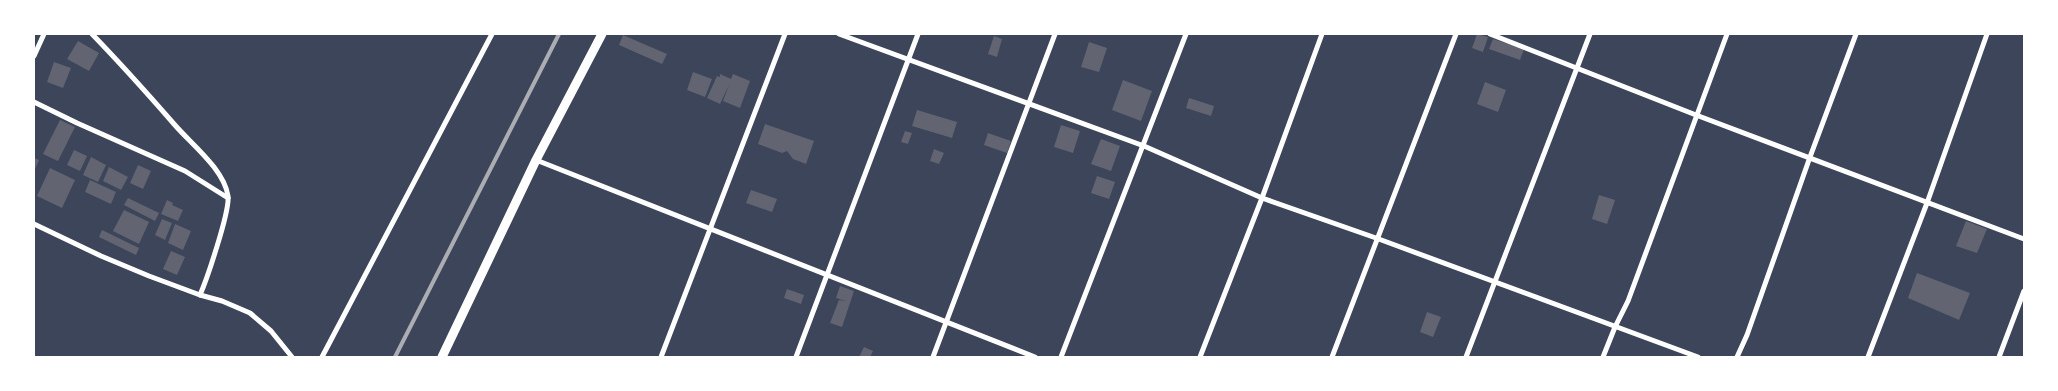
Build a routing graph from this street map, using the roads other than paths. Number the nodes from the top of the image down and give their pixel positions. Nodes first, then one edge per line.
1 (44, 34) edge
2 (92, 34) edge
3 (492, 34) edge
4 (602, 34) edge
5 (785, 34) edge
6 (839, 34) edge
7 (918, 34) edge
8 (1055, 34) edge
9 (1186, 34) edge
10 (1322, 34) edge
11 (1456, 34) edge
12 (1490, 34) edge
13 (1590, 34) edge
14 (1727, 34) edge
15 (1856, 34) edge
16 (1987, 34) edge
17 (34, 56) edge
18 (908, 59) junction
19 (1577, 67) junction
20 (34, 102) edge
21 (1029, 104) junction
22 (1696, 115) junction
23 (1144, 146) junction
24 (1810, 157) junction
25 (536, 160) junction
26 (228, 198) junction
27 (1262, 198) junction
28 (1927, 203) junction
29 (34, 224) edge
30 (711, 228) junction
31 (1376, 238) junction
32 (2024, 239) edge
33 (827, 274) junction
34 (1495, 282) junction
35 (2024, 292) edge
36 (200, 295) junction
37 (947, 321) junction
38 (1615, 327) junction
39 (292, 357) edge
40 (322, 357) edge
41 (442, 357) edge
42 (661, 357) edge
43 (796, 357) edge
44 (933, 357) edge
45 (1035, 357) edge
46 (1061, 357) edge
47 (1200, 357) edge
48 (1332, 357) edge
49 (1466, 357) edge
50 (1603, 357) edge
51 (1698, 357) edge
52 (1737, 357) edge
53 (1868, 357) edge
54 (1999, 357) edge

1 - 17 street
2 - 26 street
3 - 40 street
4 - 25 street
5 - 30 street
6 - 18 street
7 - 18 street
8 - 21 street
9 - 23 street
10 - 27 street
11 - 31 street
12 - 19 street
13 - 19 street
14 - 22 street
15 - 24 street
16 - 28 street
18 - 21 street
18 - 33 street
19 - 22 street
19 - 34 street
20 - 26 street
21 - 23 street
21 - 37 street
22 - 24 street
22 - 38 street
23 - 27 street
23 - 46 street
24 - 28 street
24 - 52 street
25 - 30 street
25 - 41 street
26 - 36 street
27 - 31 street
27 - 47 street
28 - 32 street
28 - 53 street
29 - 36 street
30 - 33 street
30 - 42 street
31 - 34 street
31 - 48 street
33 - 37 street
33 - 43 street
34 - 38 street
34 - 49 street
35 - 54 street
36 - 39 street
37 - 44 street
37 - 45 street
38 - 50 street
38 - 51 street

